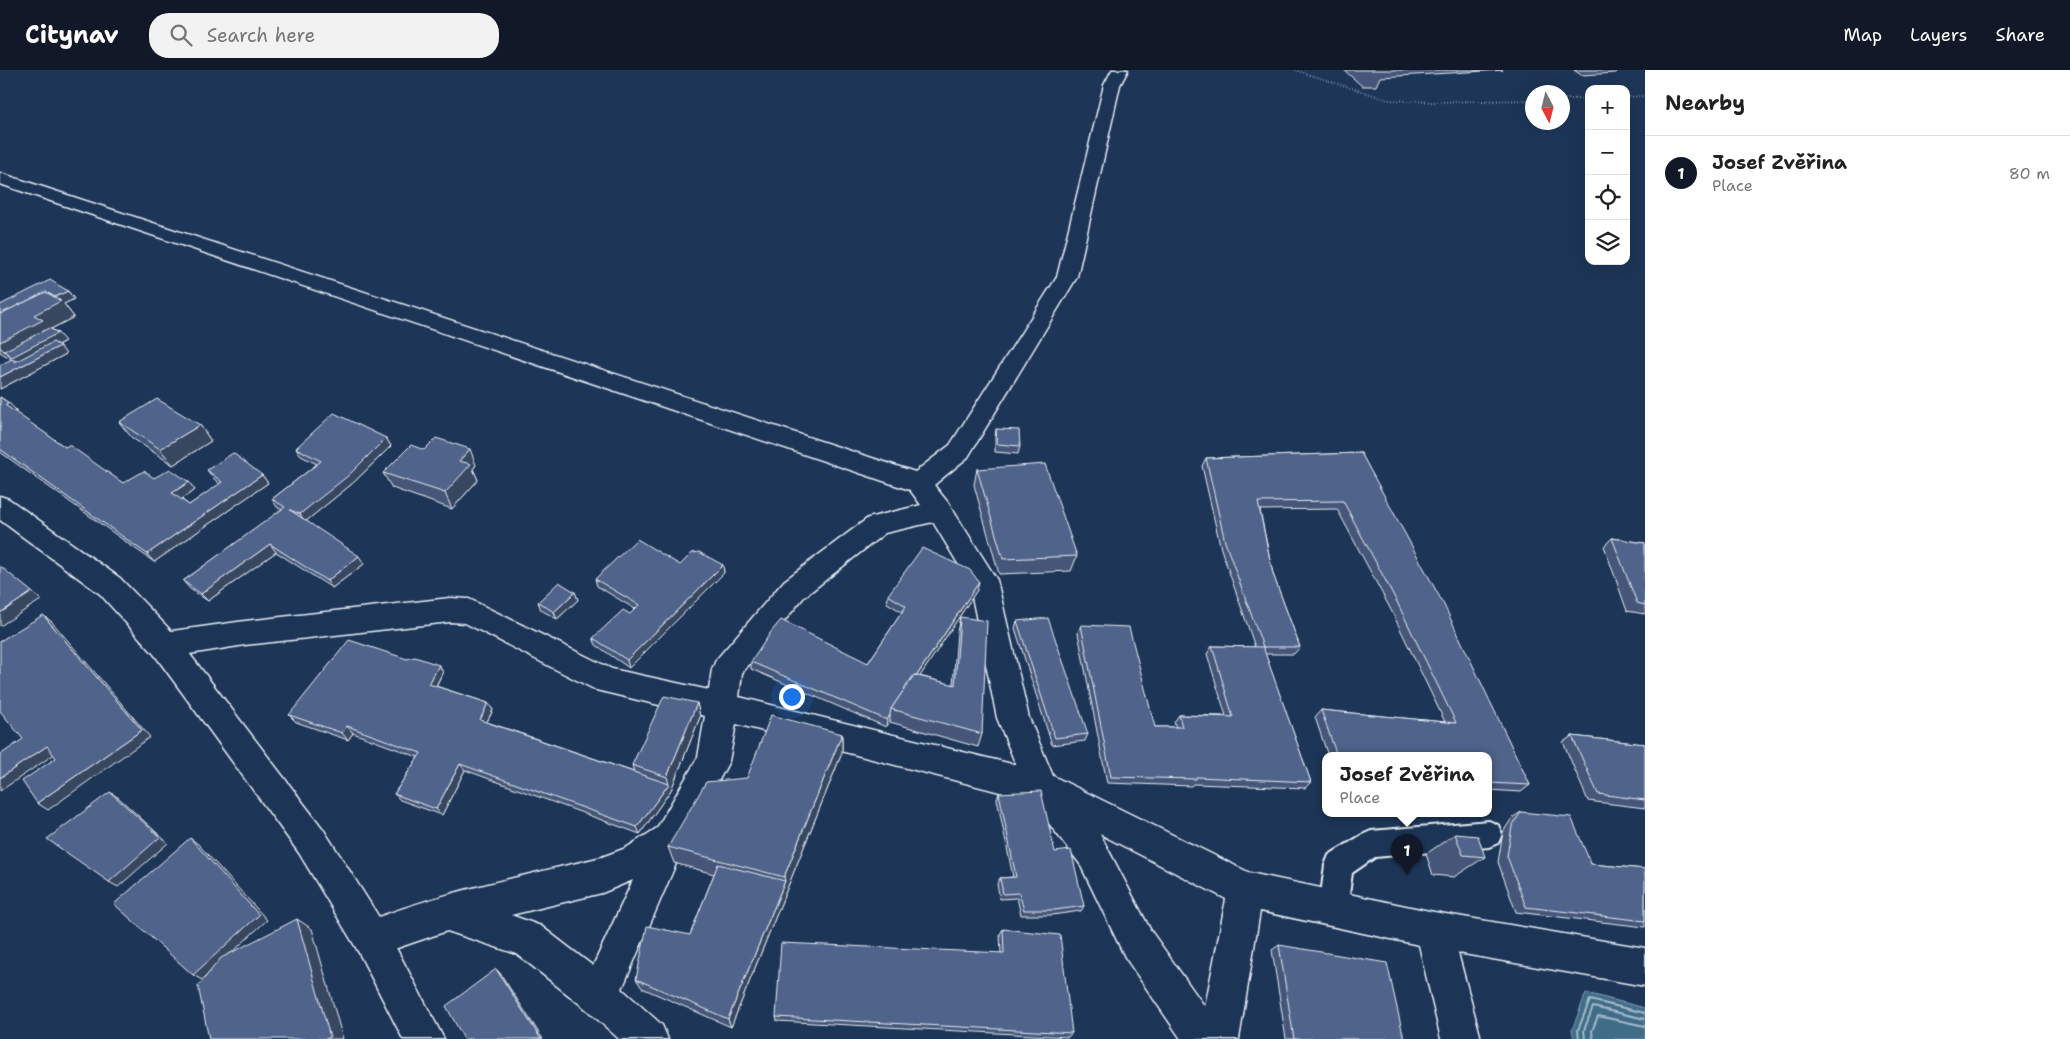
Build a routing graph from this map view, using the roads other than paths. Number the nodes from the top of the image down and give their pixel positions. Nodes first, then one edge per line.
1 (1120, 70) edge
2 (0, 178) edge
3 (919, 483) junction
4 (0, 506) edge
5 (940, 511) junction
6 (165, 645) junction
7 (721, 706) junction
8 (1041, 787) junction
9 (1489, 834) dead end
10 (669, 840) junction
11 (1246, 890) junction
12 (1333, 909) junction
13 (447, 913) junction
14 (1434, 930) junction
15 (371, 938) junction
16 (1645, 967) edge
17 (600, 995) junction
18 (424, 1039) edge
19 (648, 1039) edge
20 (1204, 1039) edge
21 (1219, 1039) edge
22 (1461, 1039) edge

1 - 3 street
2 - 3 street
3 - 5 street
4 - 6 street
5 - 7 street
5 - 8 street
6 - 7 street
6 - 15 street
7 - 8 street
7 - 10 street
8 - 11 street
8 - 20 street
9 - 12 lane
10 - 13 street
10 - 17 street
11 - 12 street
11 - 21 street
12 - 14 street
13 - 15 street
13 - 17 street
14 - 16 street
14 - 22 street
15 - 18 street
17 - 19 street

